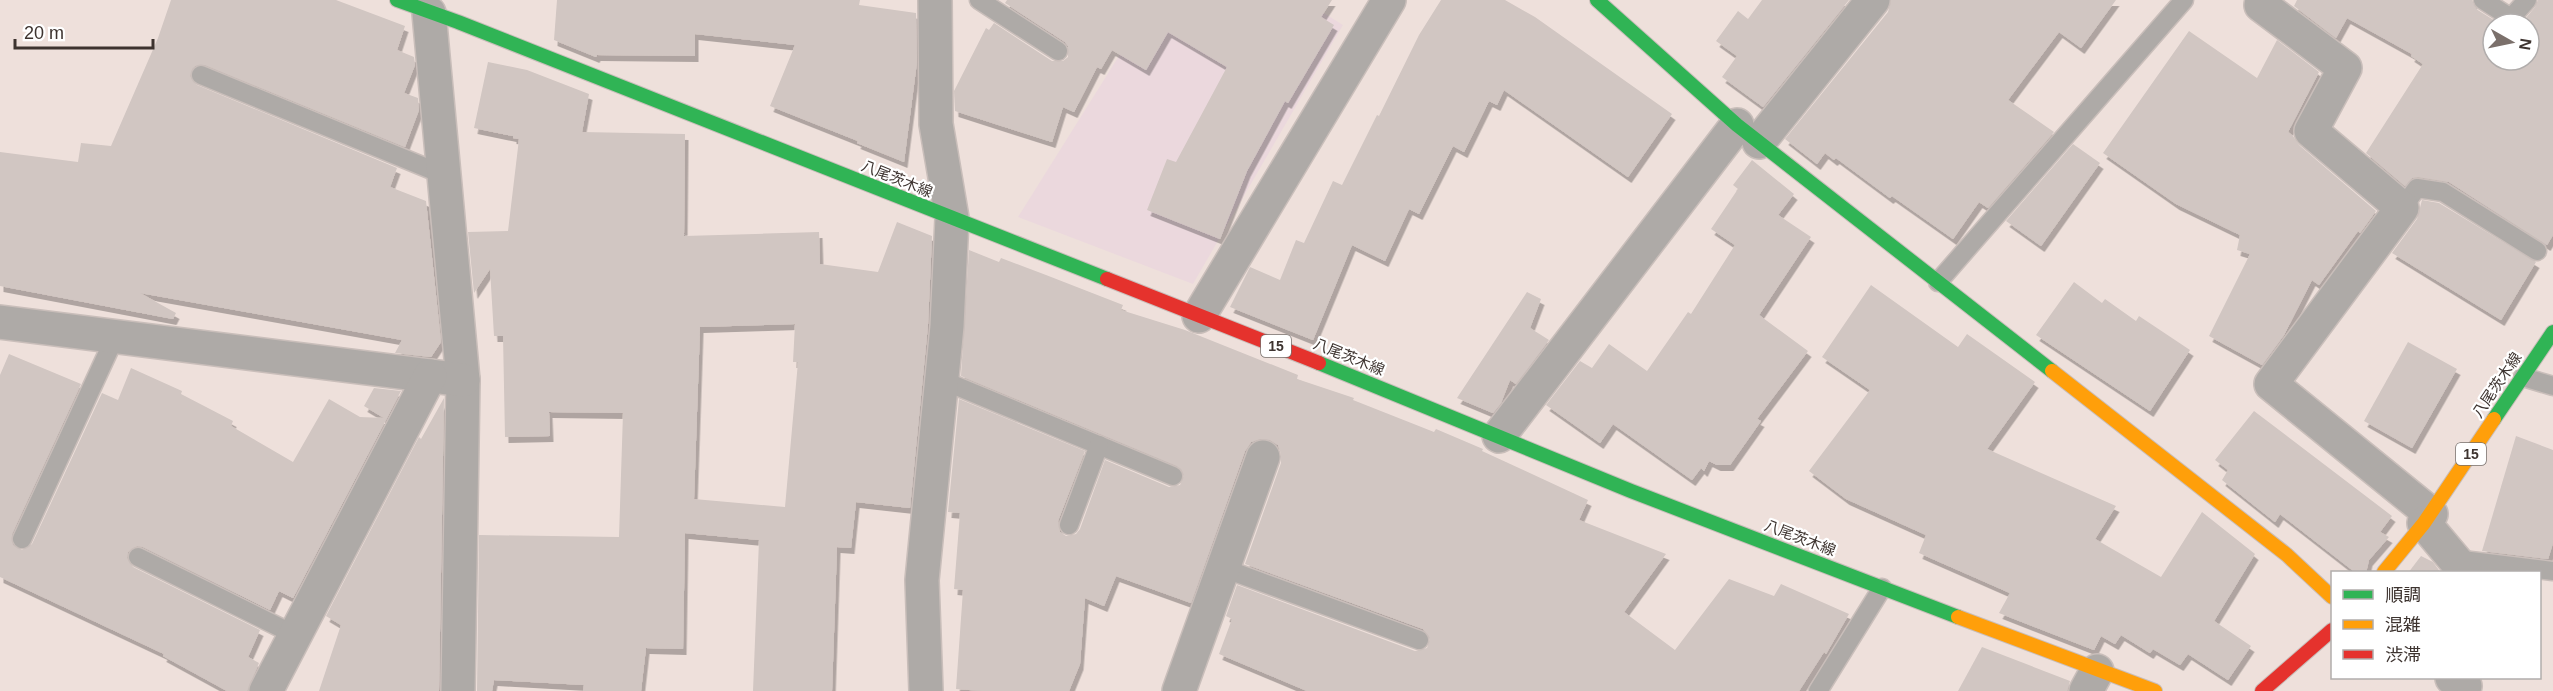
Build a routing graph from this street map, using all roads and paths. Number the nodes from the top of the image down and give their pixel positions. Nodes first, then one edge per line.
1 (397, 0) edge
2 (935, 0) edge
3 (978, 0) edge
4 (1389, 0) edge
5 (1597, 0) edge
6 (1873, 0) edge
7 (2184, 0) edge
8 (2482, 0) edge
9 (2527, 0) edge
10 (2258, 2) edge
11 (450, 12) edge
12 (1058, 51) dead end
13 (201, 75) dead end
14 (1748, 134) junction
15 (444, 175) junction
16 (2402, 208) junction
17 (952, 218) junction
18 (2537, 251) dead end
19 (1938, 282) junction
20 (1199, 316) junction
21 (0, 322) edge
22 (2553, 332) edge
23 (115, 337) junction
24 (429, 376) junction
25 (2523, 377) junction
26 (463, 380) junction
27 (942, 380) junction
28 (2553, 386) edge
29 (1499, 435) junction
30 (1099, 445) junction
31 (1263, 458) dead end
32 (1173, 476) dead end
33 (2428, 519) junction
34 (1069, 525) dead end
35 (22, 539) dead end
36 (138, 557) dead end
37 (2459, 566) edge
38 (1222, 568) junction
39 (2386, 571) edge
40 (2553, 571) edge
41 (1882, 588) junction
42 (2331, 596) edge
43 (2331, 631) edge
44 (295, 635) junction
45 (1419, 640) dead end
46 (2091, 681) edge
47 (266, 691) edge
48 (458, 691) edge
49 (926, 691) edge
50 (1179, 691) edge
51 (1818, 691) edge
52 (2155, 691) edge
53 (2262, 691) edge

1 - 11 main road, 八尾茨木線 / 15
2 - 17 street
3 - 12 lane
4 - 20 street
5 - 14 main road
6 - 14 street
7 - 19 lane
8 - 9 lane
10 - 16 street
11 - 15 street
11 - 17 main road, 八尾茨木線 / 15
13 - 15 lane
14 - 19 main road
14 - 29 street
15 - 26 street
16 - 18 lane
16 - 33 street
17 - 20 main road, 八尾茨木線 / 15
17 - 27 street
19 - 42 main road
20 - 29 main road, 八尾茨木線 / 15
21 - 23 street
22 - 25 main road, 八尾茨木線 / 15
23 - 24 street
23 - 35 lane
24 - 26 street
24 - 44 street
25 - 28 lane
25 - 33 main road, 八尾茨木線 / 15
26 - 48 street
27 - 30 lane
27 - 49 street
29 - 41 main road, 八尾茨木線 / 15
30 - 32 lane
30 - 34 lane
31 - 38 street
33 - 37 street
33 - 39 main road, 八尾茨木線 / 15
36 - 44 lane
37 - 40 lane
38 - 45 lane
38 - 50 street
41 - 46 main road, 八尾茨木線 / 15
41 - 51 lane
43 - 53 main road
44 - 47 street
46 - 52 main road, 八尾茨木線 / 15

